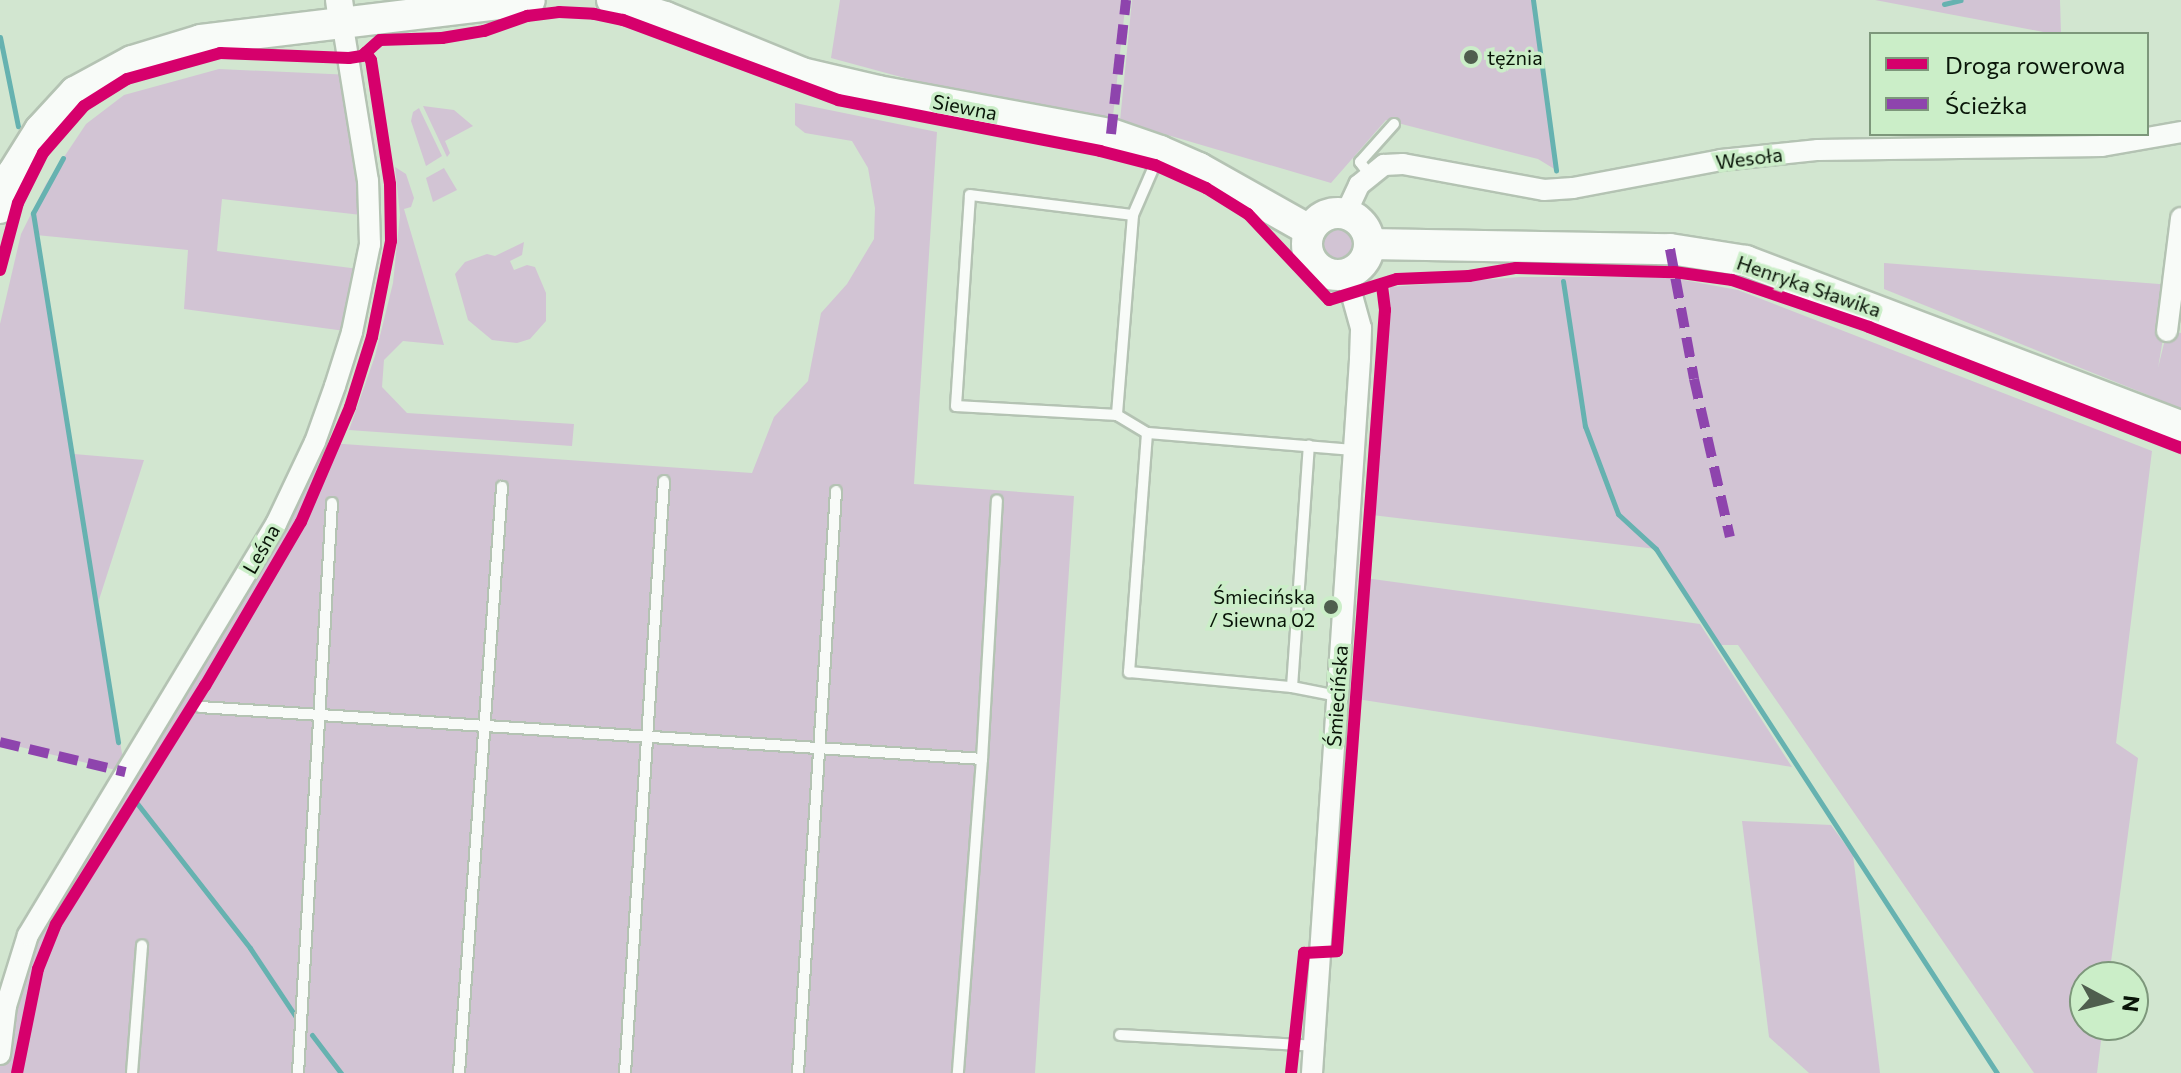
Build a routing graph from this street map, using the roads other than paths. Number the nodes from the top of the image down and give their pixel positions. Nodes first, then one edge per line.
1 (530, 0) edge
2 (612, 0) edge
3 (340, 10) edge
4 (1394, 124) dead end
5 (2181, 132) edge
6 (1160, 151) junction
7 (1369, 174) junction
8 (0, 208) edge
9 (1346, 213) junction
10 (1133, 215) junction
11 (2181, 218) edge
12 (1309, 230) junction
13 (1369, 244) junction
14 (1346, 274) junction
15 (2167, 331) dead end
16 (1117, 415) junction
17 (2181, 426) edge
18 (1147, 433) junction
19 (1309, 446) junction
20 (1354, 450) junction
21 (664, 481) dead end
22 (502, 487) dead end
23 (836, 491) dead end
24 (997, 500) dead end
25 (332, 503) dead end
26 (1292, 687) junction
27 (1338, 696) junction
28 (200, 707) dead end
29 (318, 716) junction
30 (485, 724) junction
31 (647, 735) junction
32 (821, 747) junction
33 (982, 759) junction
34 (142, 945) dead end
35 (1120, 1035) dead end
36 (1314, 1046) junction
37 (0, 1054) edge
38 (132, 1073) edge
39 (298, 1073) edge
40 (459, 1073) edge
41 (625, 1073) edge
42 (798, 1073) edge
43 (958, 1073) edge
44 (1312, 1073) edge

1 - 3 main road
2 - 6 main road, Siewna
3 - 8 main road
3 - 37 street, Leśna
4 - 7 lane
5 - 7 street, Wesoła
6 - 10 lane
6 - 12 main road, Siewna
7 - 9 street
9 - 12 main road
9 - 13 main road
10 - 16 lane
10 - 16 lane
11 - 15 street
12 - 14 main road
13 - 14 main road
13 - 17 main road, Henryka Sławika
14 - 20 street, Śmiecińska
16 - 18 lane
18 - 19 lane
18 - 26 lane
19 - 20 lane
19 - 26 lane
20 - 27 street, Śmiecińska
21 - 31 lane
22 - 30 lane
23 - 32 lane
24 - 33 lane
25 - 29 lane
26 - 27 lane
27 - 36 street, Śmiecińska
28 - 29 lane
29 - 30 lane
29 - 39 lane
30 - 31 lane
30 - 40 lane
31 - 32 lane
31 - 41 lane
32 - 33 lane
32 - 42 lane
33 - 43 lane
34 - 38 lane
35 - 36 lane
36 - 44 street, Śmiecińska

